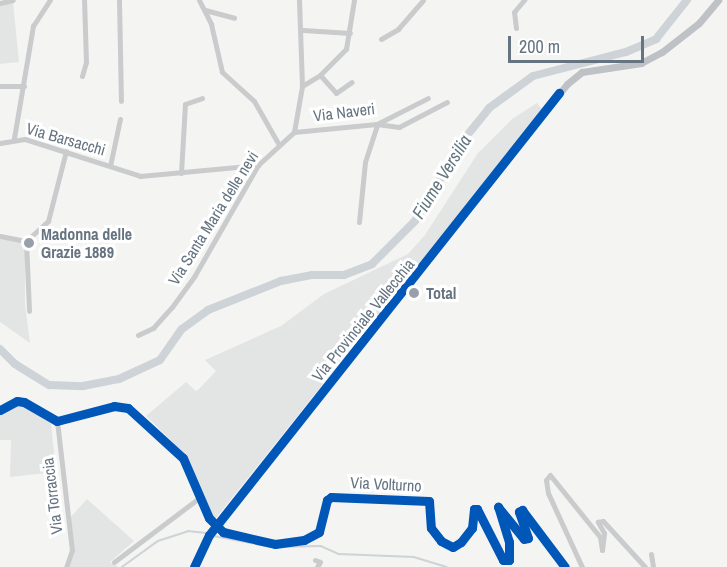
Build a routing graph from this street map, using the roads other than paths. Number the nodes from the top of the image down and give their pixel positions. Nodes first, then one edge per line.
1 (14, 0) edge
2 (50, 0) edge
3 (84, 0) edge
4 (119, 0) edge
5 (199, 0) edge
6 (299, 0) edge
7 (354, 0) edge
8 (423, 0) edge
9 (524, 0) edge
10 (718, 0) edge
11 (414, 2) edge
12 (0, 3) edge
13 (205, 10) junction
14 (234, 18) dead end
15 (516, 28) dead end
16 (303, 30) junction
17 (350, 33) junction
18 (381, 39) dead end
19 (320, 75) junction
20 (82, 76) dead end
21 (352, 82) dead end
22 (0, 86) edge
23 (24, 86) junction
24 (302, 86) junction
25 (202, 98) dead end
26 (428, 98) dead end
27 (121, 101) dead end
28 (447, 102) dead end
29 (120, 119) dead end
30 (378, 124) junction
31 (294, 132) junction
32 (14, 138) junction
33 (278, 143) junction
34 (0, 144) edge
35 (66, 151) junction
36 (258, 165) junction
37 (110, 166) junction
38 (182, 173) junction
39 (359, 222) dead end
40 (0, 236) edge
41 (26, 241) junction
42 (29, 311) dead end
43 (138, 335) dead end
44 (0, 410) edge
45 (57, 422) junction
46 (199, 498) junction
47 (215, 528) junction
48 (651, 554) dead end
49 (114, 562) dead end
50 (66, 567) edge
51 (194, 567) edge
52 (565, 567) edge
53 (582, 567) edge
54 (645, 567) edge
55 (652, 567) edge

1 - 12 street
2 - 23 street
3 - 20 street
4 - 27 street
5 - 13 street
6 - 16 street
7 - 17 street
8 - 11 street
9 - 15 street
10 - 47 main road, Via Provinciale Vallecchia
11 - 18 street
13 - 14 street
13 - 33 street
16 - 17 street
16 - 24 street
17 - 19 street
19 - 21 street
19 - 24 street
22 - 23 street
23 - 32 street
24 - 31 street
25 - 38 street
26 - 30 street, Via Naveri
28 - 30 street
29 - 37 street, Via Barsacchi
30 - 31 street, Via Naveri
30 - 39 street
31 - 33 street, Via Santa Maria delle nevi
32 - 34 street
32 - 35 street, Via Barsacchi
33 - 36 street, Via Santa Maria delle nevi
35 - 37 street, Via Barsacchi
35 - 41 street
36 - 38 street, Via Barsacchi
36 - 43 street, Via Santa Maria delle nevi
37 - 38 street, Via Barsacchi
40 - 41 street
41 - 42 street
44 - 45 street
45 - 46 street
45 - 50 street, Via Torraccia
46 - 47 street
46 - 49 street
47 - 51 main road, Via Provinciale Vallecchia
47 - 52 street, Via Volturno
48 - 55 street
53 - 54 street

